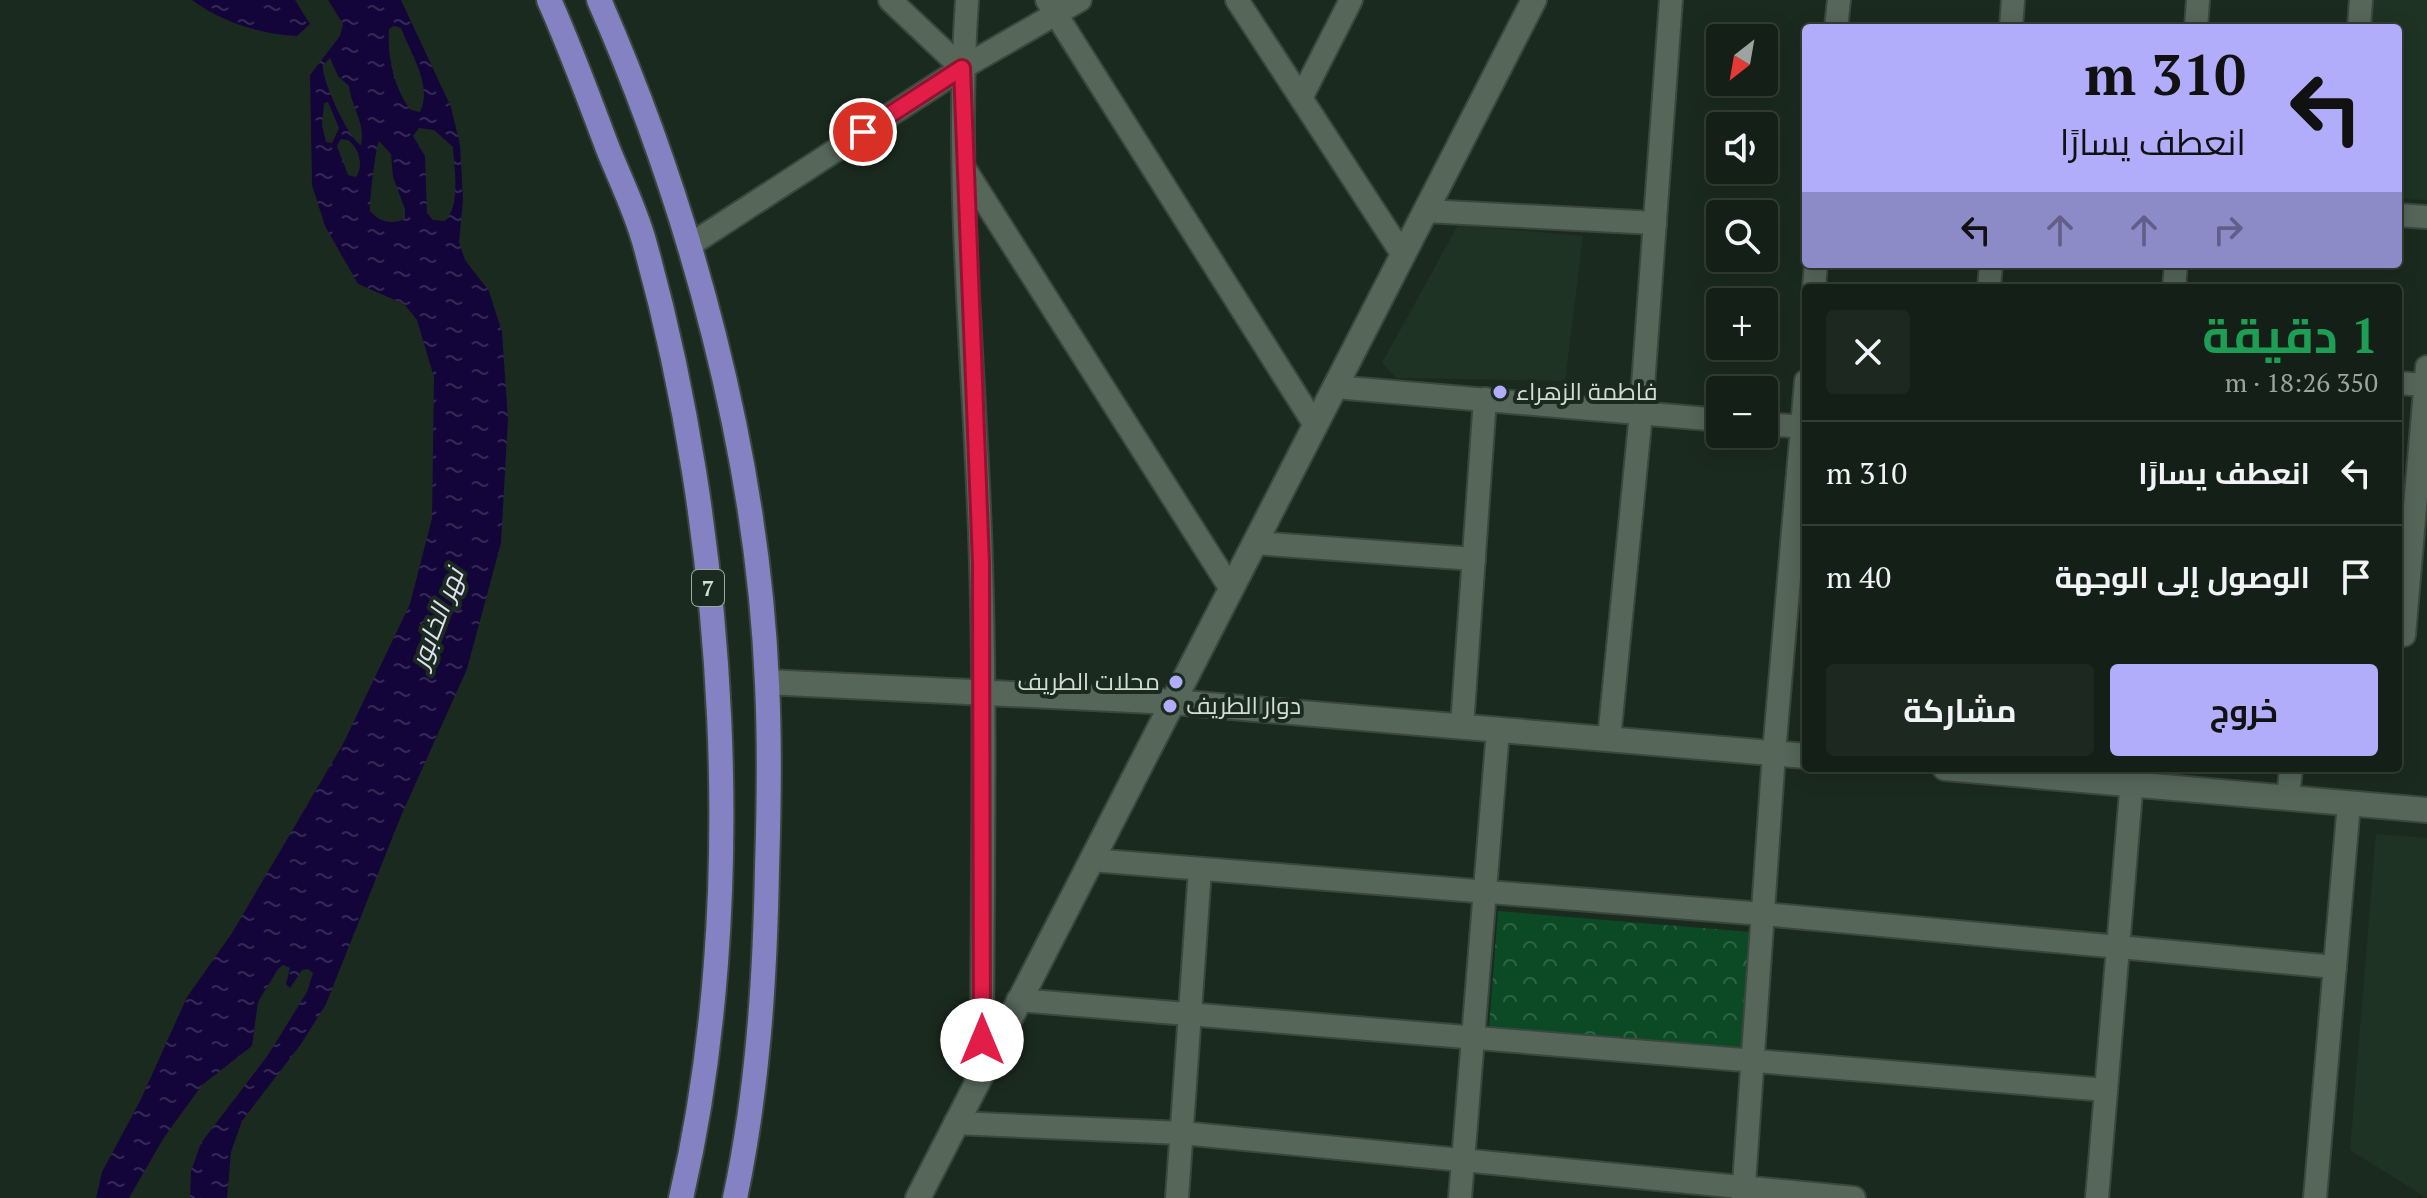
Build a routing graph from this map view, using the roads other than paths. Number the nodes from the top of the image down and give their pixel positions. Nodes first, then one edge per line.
1 (549, 0) edge
2 (599, 0) edge
3 (890, 0) edge
4 (967, 0) edge
5 (1080, 0) edge
6 (1237, 0) edge
7 (1351, 0) edge
8 (1534, 0) edge
9 (1671, 0) edge
10 (1839, 0) edge
11 (2013, 0) edge
12 (2198, 0) edge
13 (2361, 0) edge
14 (1052, 7) edge
15 (1836, 24) edge
16 (2011, 24) edge
17 (2196, 24) edge
18 (2359, 24) edge
19 (962, 68) junction
20 (1301, 98) junction
21 (963, 166) junction
22 (1426, 211) junction
23 (2402, 215) edge
24 (2427, 217) edge
25 (1655, 223) junction
26 (690, 245) junction
27 (1403, 255) junction
28 (2426, 376) edge
29 (2402, 382) edge
30 (1335, 387) junction
31 (1485, 399) junction
32 (1641, 413) junction
33 (1706, 419) edge
34 (1315, 425) junction
35 (1778, 425) edge
36 (1802, 427) edge
37 (1802, 449) edge
38 (2423, 459) edge
39 (1255, 543) junction
40 (1474, 559) junction
41 (1231, 589) junction
42 (2402, 627) edge
43 (2402, 635) edge
44 (2427, 637) edge
45 (767, 682) junction
46 (983, 692) junction
47 (1173, 702) junction
48 (1462, 726) junction
49 (1498, 730) junction
50 (1609, 739) junction
51 (1774, 753) junction
52 (1802, 756) edge
53 (2042, 772) edge
54 (2291, 772) edge
55 (2132, 776) edge
56 (2288, 798) junction
57 (2349, 803) junction
58 (2427, 810) edge
59 (1091, 860) junction
60 (1200, 869) junction
61 (1486, 892) junction
62 (1763, 914) junction
63 (2118, 947) junction
64 (2335, 967) junction
65 (1018, 1000) junction
66 (1190, 1014) junction
67 (1474, 1038) junction
68 (1752, 1061) junction
69 (982, 1072) junction
70 (2106, 1090) junction
71 (955, 1123) junction
72 (1182, 1133) junction
73 (1463, 1158) junction
74 (1743, 1192) edge
75 (681, 1198) edge
76 (735, 1198) edge
77 (918, 1198) edge
78 (1177, 1198) edge
79 (1460, 1198) edge
80 (1854, 1198) edge
81 (2097, 1198) edge
82 (2315, 1198) edge

1 - 75 highway, 7
2 - 26 highway, 7
3 - 19 street
4 - 19 street
5 - 14 street
6 - 20 street
7 - 20 street
8 - 22 street
9 - 25 street
10 - 15 street
11 - 16 street
12 - 17 street
13 - 18 street
14 - 19 street
14 - 34 street
19 - 21 street
19 - 26 street
20 - 27 street
21 - 41 street
21 - 46 street
22 - 25 street
22 - 27 street
23 - 24 street
25 - 32 street
26 - 45 highway, 7
27 - 30 street
28 - 29 street
28 - 38 street
30 - 31 street
30 - 34 street
31 - 32 street
31 - 40 street
32 - 33 street
32 - 50 street
34 - 39 street
35 - 36 street
37 - 51 street
38 - 42 street
39 - 40 street
39 - 41 street
40 - 48 street
41 - 47 street
43 - 44 street
45 - 46 street
45 - 76 highway, 7
46 - 47 street
46 - 69 street
47 - 48 street
47 - 59 street
48 - 49 street
49 - 50 street
49 - 61 street
50 - 51 street
51 - 52 street
51 - 62 street
53 - 55 street
54 - 56 street
55 - 56 street
55 - 63 street
56 - 57 street
57 - 58 street
57 - 64 street
59 - 60 street
59 - 65 street
60 - 61 street
60 - 66 street
61 - 62 street
61 - 67 street
62 - 63 street
62 - 68 street
63 - 64 street
63 - 70 street
64 - 82 street
65 - 66 street
65 - 69 street
66 - 67 street
66 - 72 street
67 - 68 street
67 - 73 street
68 - 70 street
68 - 74 street
69 - 71 street
70 - 81 street
71 - 72 street
71 - 77 street
72 - 73 street
72 - 78 street
73 - 74 street
73 - 79 street
74 - 80 street

